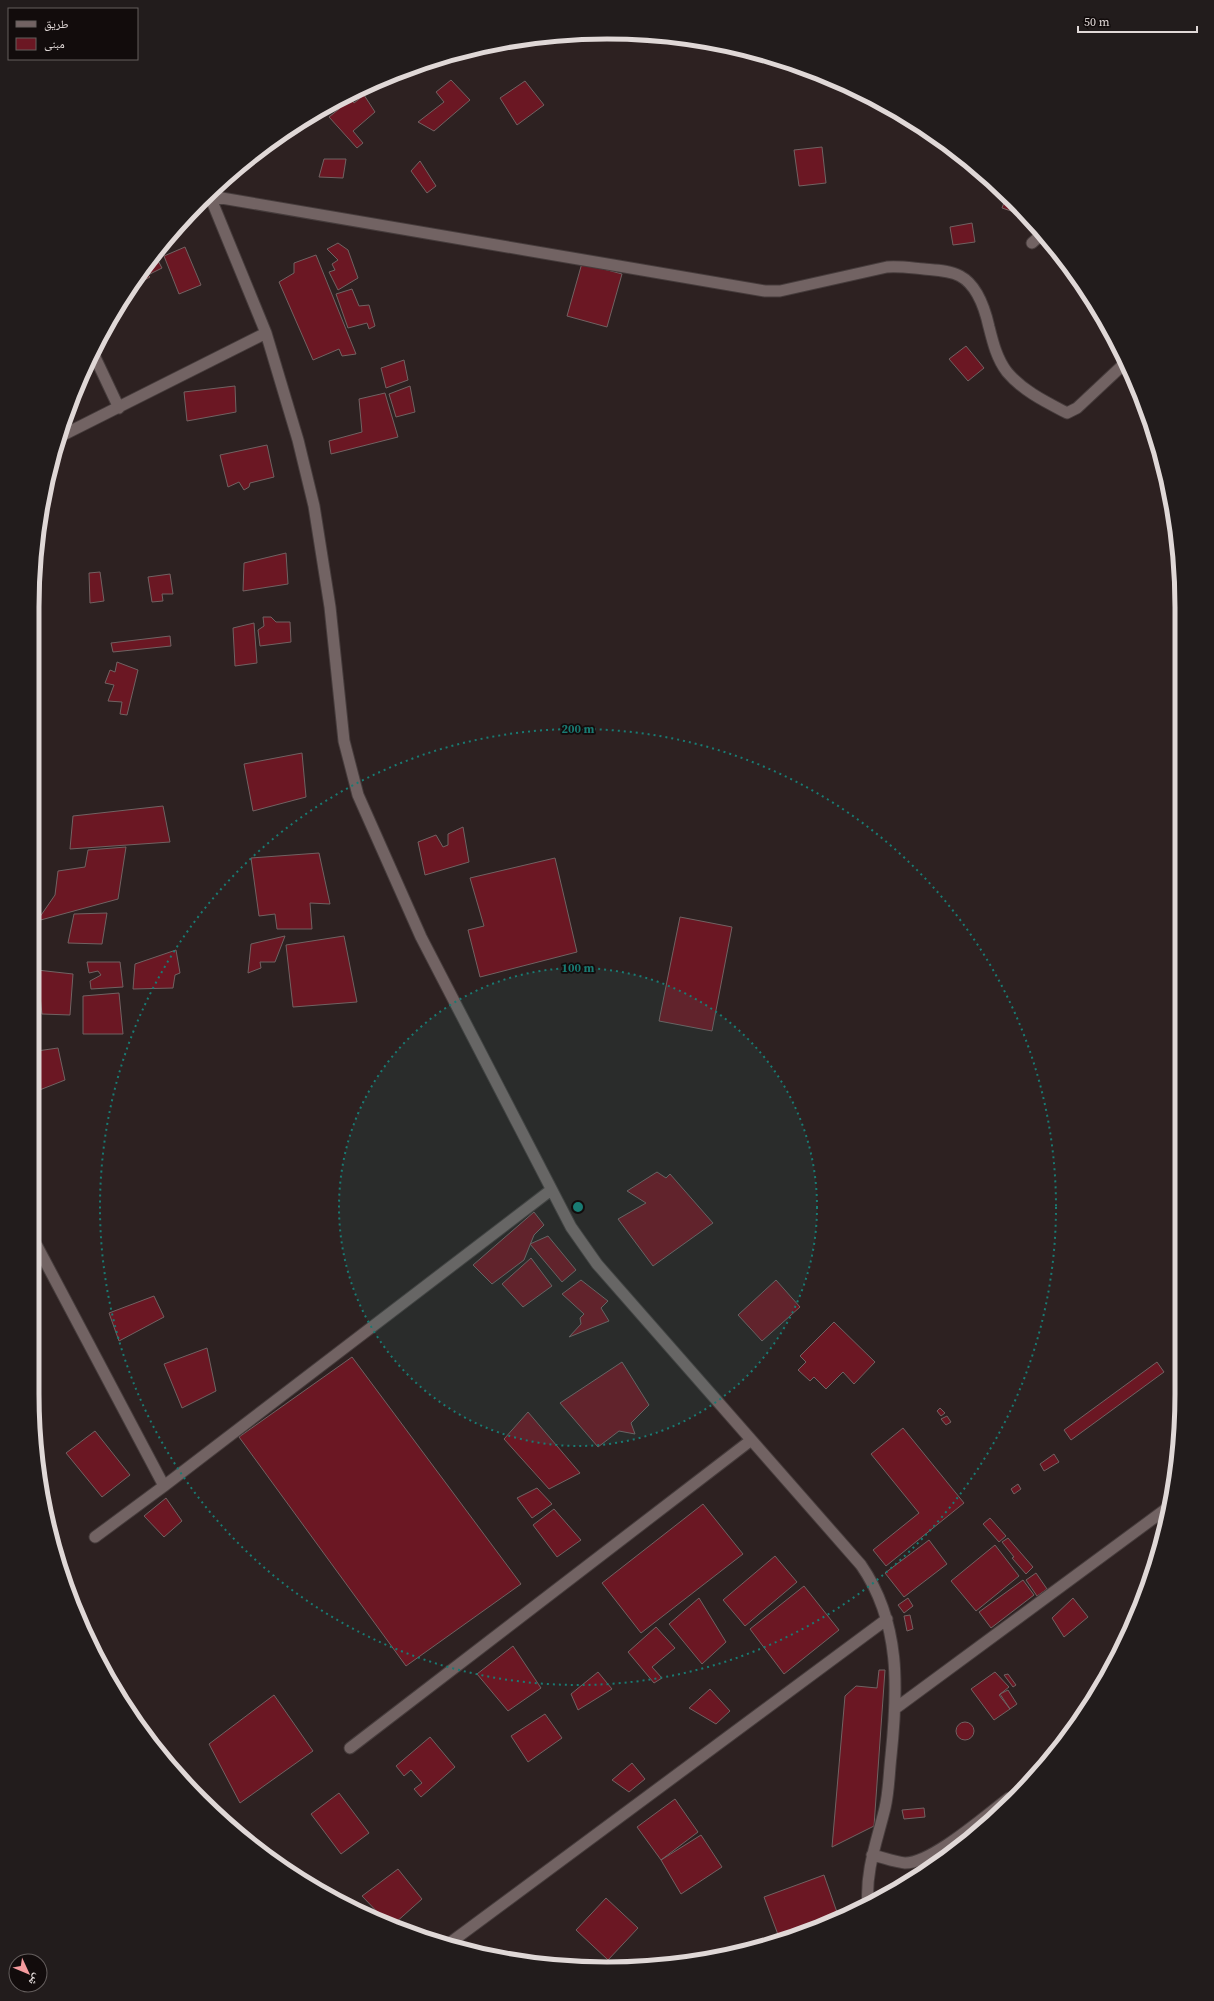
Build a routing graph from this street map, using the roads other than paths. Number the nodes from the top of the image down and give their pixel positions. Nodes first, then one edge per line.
1 (215, 196) edge
2 (212, 199) edge
3 (1038, 237) edge
4 (1032, 243) dead end
5 (266, 333) junction
6 (96, 360) edge
7 (1121, 367) edge
8 (119, 408) junction
9 (66, 434) edge
10 (551, 1190) junction
11 (39, 1250) edge
12 (750, 1441) junction
13 (164, 1486) junction
14 (1163, 1510) edge
15 (95, 1537) dead end
16 (887, 1619) junction
17 (896, 1708) junction
18 (350, 1748) dead end
19 (997, 1807) edge
20 (872, 1855) junction
21 (867, 1898) edge
22 (453, 1941) edge

1 - 7 street
2 - 5 street
3 - 4 street
5 - 8 street
5 - 10 street
6 - 8 street
8 - 9 street
10 - 12 street
10 - 13 street
11 - 13 street
12 - 16 street
12 - 18 street
13 - 15 street
14 - 17 street
16 - 17 street
16 - 22 street
17 - 20 street
19 - 20 street
20 - 21 street

